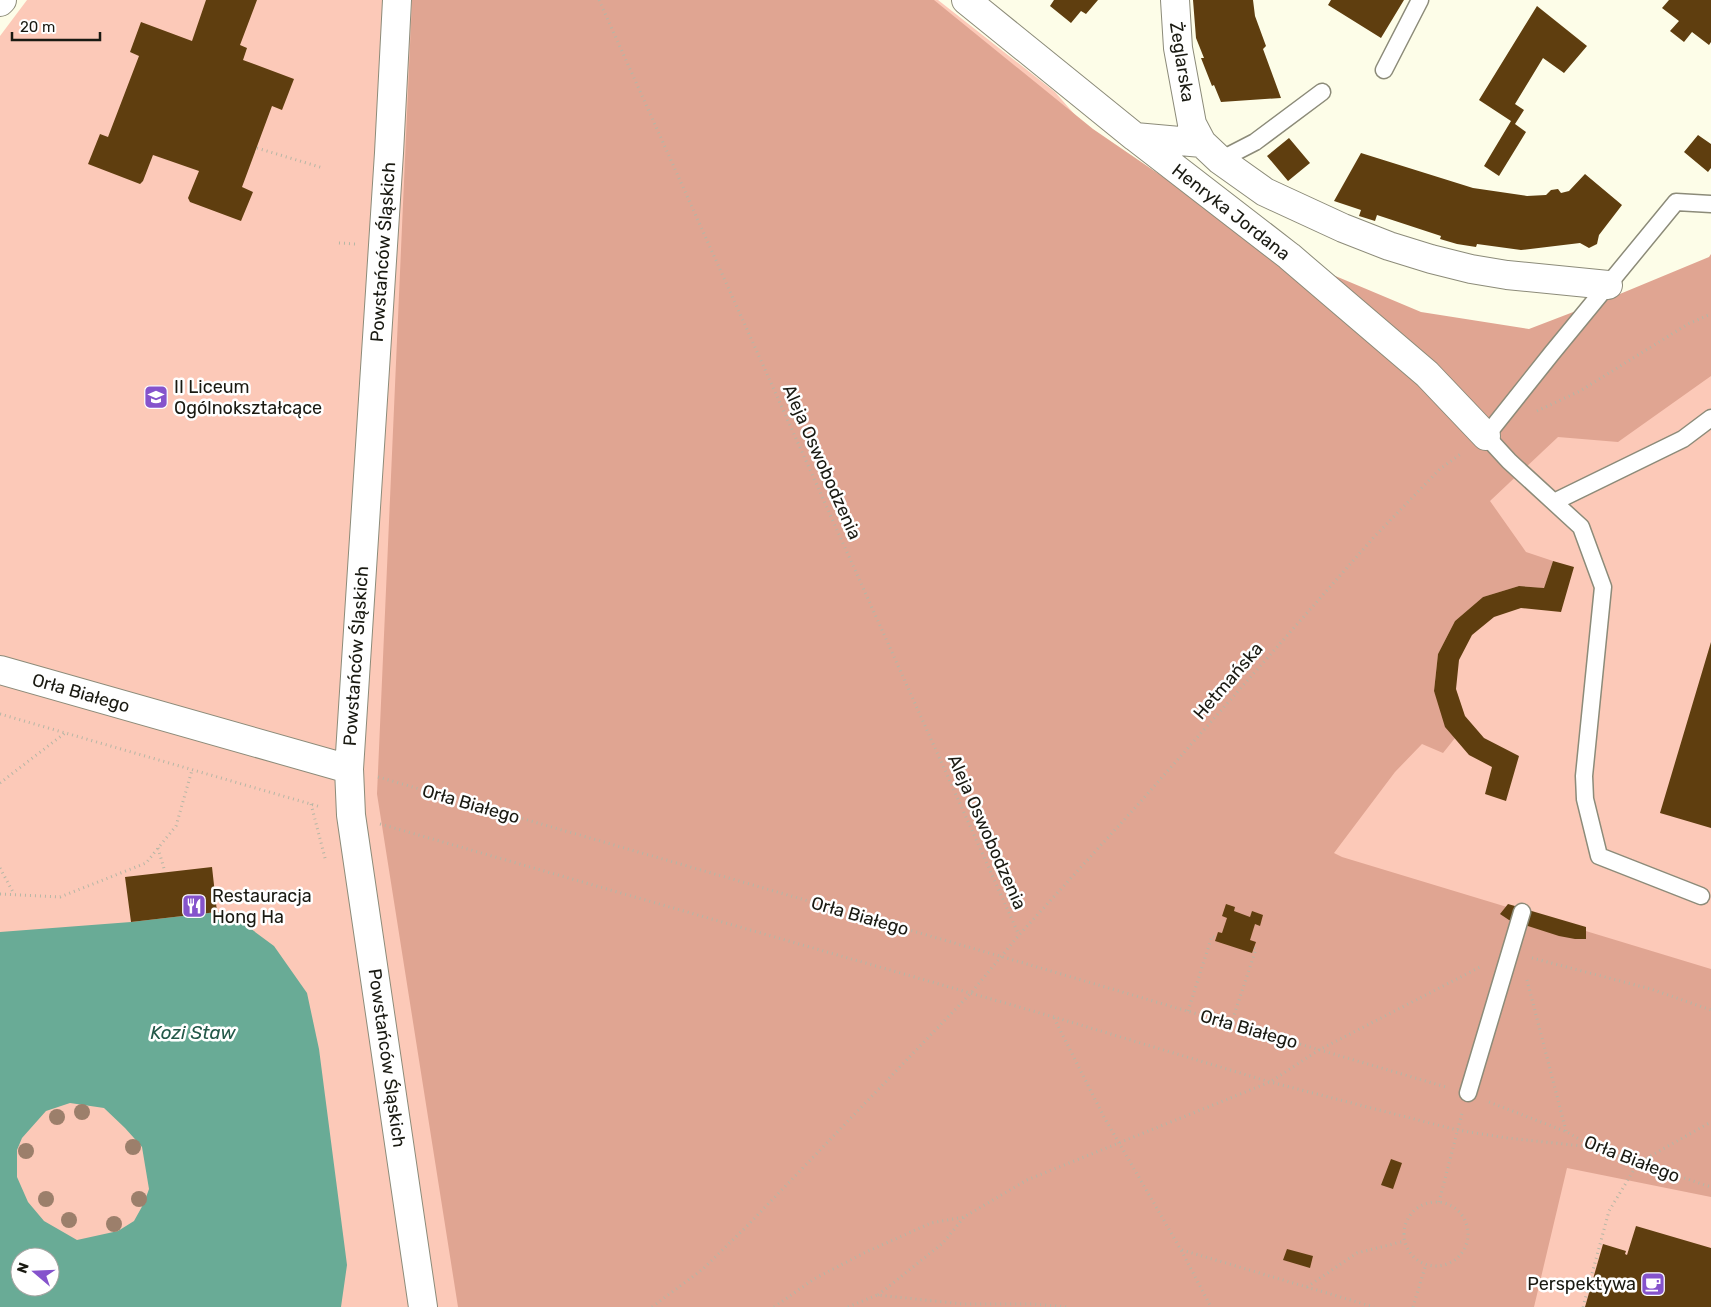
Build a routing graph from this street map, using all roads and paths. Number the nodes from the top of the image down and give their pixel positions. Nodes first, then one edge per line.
1 (397, 0) edge
2 (599, 0) edge
3 (966, 0) edge
4 (1175, 0) edge
5 (1420, 0) edge
6 (1384, 70) dead end
7 (1322, 92) dead end
8 (1135, 137) junction
9 (1204, 143) junction
10 (257, 148) dead end
11 (323, 168) dead end
12 (1711, 204) edge
13 (1608, 285) junction
14 (1711, 314) edge
15 (1535, 412) dead end
16 (1711, 418) edge
17 (1486, 436) junction
18 (1554, 502) junction
19 (0, 670) edge
20 (0, 714) edge
21 (65, 733) junction
22 (349, 769) junction
23 (192, 770) junction
24 (0, 783) edge
25 (351, 815) junction
26 (158, 848) junction
27 (0, 868) edge
28 (165, 872) dead end
29 (0, 894) edge
30 (14, 895) junction
31 (1701, 896) dead end
32 (1522, 912) dead end
33 (1019, 935) junction
34 (1216, 938) dead end
35 (1253, 948) dead end
36 (1510, 952) junction
37 (1003, 957) junction
38 (971, 993) junction
39 (1711, 1010) edge
40 (1188, 1011) junction
41 (1054, 1017) junction
42 (1231, 1024) junction
43 (1319, 1050) junction
44 (1270, 1082) junction
45 (1468, 1093) junction
46 (1711, 1122) edge
47 (1457, 1130) junction
48 (1119, 1144) junction
49 (1592, 1147) junction
50 (1638, 1163) junction
51 (1711, 1186) edge
52 (1439, 1202) junction
53 (964, 1218) junction
54 (1405, 1241) junction
55 (1181, 1250) junction
56 (1426, 1264) junction
57 (1307, 1287) junction
58 (877, 1295) junction
59 (423, 1307) edge
60 (652, 1307) edge
61 (774, 1307) edge
62 (848, 1307) edge
63 (1069, 1307) edge
64 (1212, 1307) edge
65 (1374, 1307) edge
66 (1413, 1307) edge
67 (1583, 1307) edge

1 - 22 street, Powstańców Śląskich
2 - 33 path, Aleja Oswobodzenia
3 - 8 street, Henryka Jordana
4 - 9 street, Żeglarska
5 - 6 lane
7 - 9 lane
8 - 9 street
8 - 17 street, Henryka Jordana
9 - 13 street
10 - 11 path
12 - 13 lane
13 - 17 lane
14 - 15 path
16 - 18 lane
17 - 18 lane
17 - 33 path, Hetmańska
18 - 31 lane
19 - 22 street, Orła Białego
20 - 21 path
21 - 23 path
21 - 24 path
22 - 25 street, Powstańców Śląskich
22 - 37 path, Orła Białego
23 - 25 path
23 - 26 path
25 - 38 path
25 - 59 street, Powstańców Śląskich
26 - 28 path
26 - 30 path
27 - 30 path
29 - 30 path
32 - 36 lane
33 - 37 path, Hetmańska
34 - 40 path
35 - 42 path
36 - 39 path
36 - 45 lane
37 - 38 path, Hetmańska
37 - 40 path, Orła Białego
38 - 41 path
38 - 60 path, Hetmańska
40 - 42 path, Orła Białego
41 - 44 path
41 - 48 path
42 - 43 path, Orła Białego
43 - 44 path
43 - 45 path, Orła Białego
44 - 47 path
44 - 48 path
45 - 47 path
45 - 49 path, Orła Białego
46 - 50 path
47 - 49 path
47 - 52 path
48 - 53 path
48 - 55 path
49 - 50 path, Orła Białego
50 - 51 path, Orła Białego
50 - 67 path
52 - 54 path
52 - 56 path
53 - 58 path
53 - 61 path
54 - 56 path
54 - 57 path
55 - 57 path
55 - 64 path
56 - 66 path
57 - 65 path
58 - 62 path
58 - 63 path

